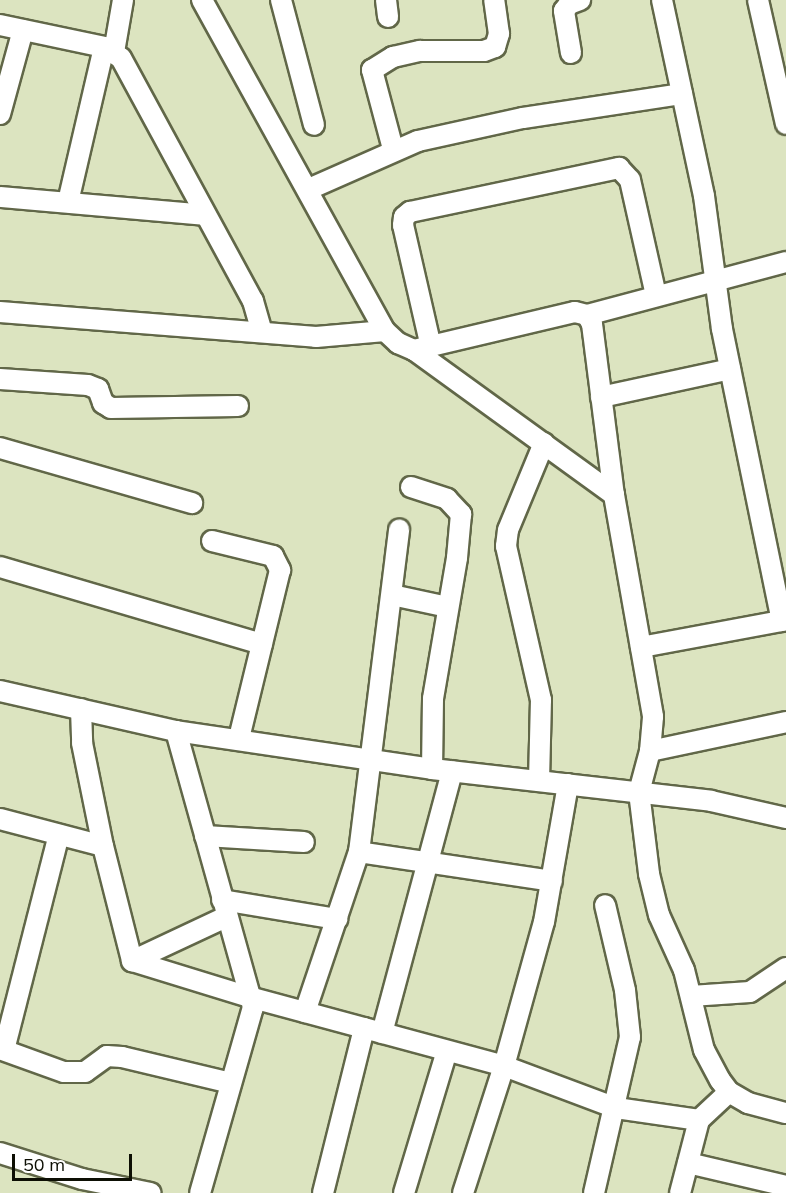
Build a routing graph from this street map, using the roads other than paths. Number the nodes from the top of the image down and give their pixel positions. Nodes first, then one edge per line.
1 (123, 0) edge
2 (202, 0) edge
3 (280, 0) edge
4 (494, 0) edge
5 (580, 0) edge
6 (662, 0) edge
7 (758, 0) edge
8 (0, 25) edge
9 (22, 30) junction
10 (109, 49) junction
11 (571, 53) dead end
12 (682, 94) junction
13 (0, 114) edge
14 (786, 124) edge
15 (314, 125) dead end
16 (393, 149) junction
17 (309, 189) junction
18 (0, 197) edge
19 (68, 202) junction
20 (205, 215) junction
21 (786, 262) edge
22 (715, 279) junction
23 (656, 295) junction
24 (0, 312) edge
25 (587, 315) junction
26 (385, 331) junction
27 (262, 332) junction
28 (422, 349) junction
29 (730, 369) junction
30 (0, 379) edge
31 (601, 397) junction
32 (238, 406) dead end
33 (544, 443) junction
34 (0, 448) edge
35 (411, 487) dead end
36 (614, 495) junction
37 (192, 503) dead end
38 (399, 529) dead end
39 (212, 541) dead end
40 (0, 567) edge
41 (392, 596) junction
42 (448, 607) junction
43 (784, 621) edge
44 (262, 644) junction
45 (641, 646) junction
46 (1, 695) edge
47 (81, 709) junction
48 (786, 722) edge
49 (176, 731) junction
50 (239, 738) junction
51 (650, 751) junction
52 (373, 760) junction
53 (432, 769) junction
54 (453, 771) junction
55 (539, 781) junction
56 (568, 784) junction
57 (639, 792) junction
58 (786, 818) edge
59 (0, 819) edge
60 (59, 835) junction
61 (205, 836) junction
62 (304, 843) dead end
63 (103, 846) junction
64 (359, 852) junction
65 (428, 861) junction
66 (552, 881) junction
67 (605, 905) dead end
68 (224, 909) junction
69 (337, 919) junction
70 (132, 961) junction
71 (786, 968) edge
72 (691, 996) junction
73 (249, 997) junction
74 (305, 1012) junction
75 (373, 1031) junction
76 (2, 1050) edge
77 (447, 1051) junction
78 (504, 1066) junction
79 (231, 1083) junction
80 (729, 1092) junction
81 (616, 1108) junction
82 (786, 1113) edge
83 (699, 1120) junction
84 (0, 1153) edge
85 (688, 1163) junction
86 (81, 1186) edge
87 (786, 1186) edge
88 (151, 1193) edge
89 (200, 1193) edge
90 (323, 1193) edge
91 (404, 1193) edge
92 (463, 1193) edge
93 (594, 1193) edge
94 (680, 1193) edge

1 - 10 street
2 - 17 street
3 - 15 street
4 - 16 street
5 - 11 street
6 - 12 street
7 - 14 street
8 - 9 street
9 - 10 street
9 - 13 street
10 - 19 street
10 - 20 street
12 - 16 street
12 - 22 street
16 - 17 street
17 - 26 street
18 - 19 street
19 - 20 street
20 - 27 street
21 - 22 street
22 - 23 street
22 - 29 street
23 - 25 street
23 - 28 street
24 - 27 street
25 - 28 street
25 - 31 street
26 - 27 street
26 - 28 street
28 - 33 street
29 - 31 street
29 - 43 street
30 - 32 street
31 - 36 street
33 - 36 street
33 - 55 street
34 - 37 street
35 - 42 street
36 - 45 street
38 - 41 street
39 - 44 street
40 - 44 street
41 - 42 street
41 - 52 street
42 - 53 street
43 - 45 street
44 - 50 street
45 - 51 street
46 - 47 street
47 - 49 street
47 - 63 street
48 - 51 street
49 - 50 street
49 - 61 street
50 - 52 street
51 - 57 street
52 - 53 street
52 - 64 street
53 - 54 street
54 - 55 street
54 - 65 street
55 - 56 street
56 - 57 street
56 - 66 street
57 - 58 street
57 - 72 street
59 - 60 street
60 - 63 street
60 - 76 street
61 - 62 street
61 - 68 street
63 - 70 street
64 - 65 street
64 - 69 street
65 - 66 street
65 - 75 street
66 - 78 street
67 - 81 street
68 - 69 street
68 - 70 street
68 - 73 street
69 - 74 street
70 - 73 street
71 - 72 street
72 - 80 street
73 - 74 street
73 - 79 street
74 - 75 street
75 - 77 street
75 - 90 street
76 - 79 street
77 - 78 street
77 - 91 street
78 - 81 street
78 - 92 street
79 - 89 street
80 - 82 street
80 - 83 street
81 - 83 street
81 - 93 street
83 - 85 street
84 - 86 street
85 - 87 street
85 - 94 street
86 - 88 street

